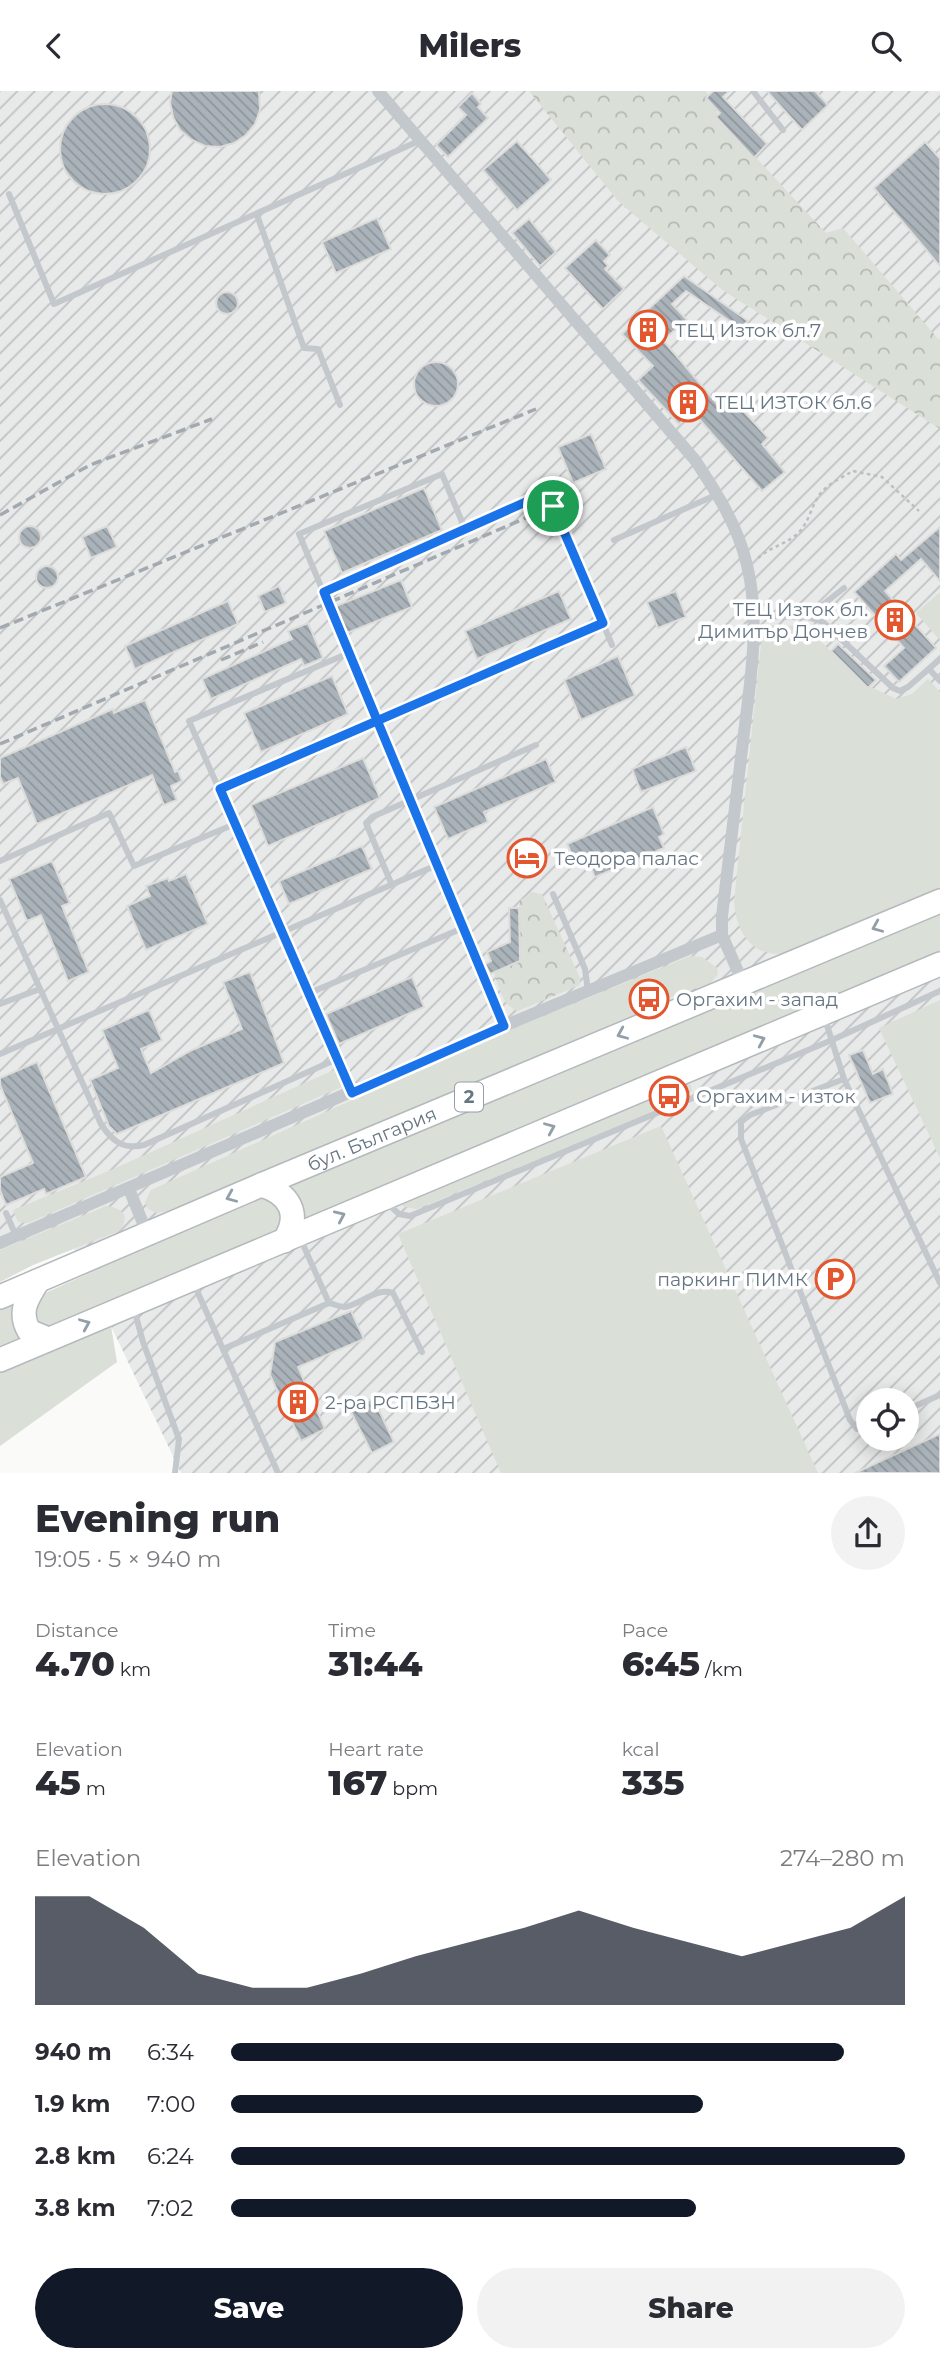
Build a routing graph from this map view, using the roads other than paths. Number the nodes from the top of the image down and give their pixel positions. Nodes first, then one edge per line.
1 (378, 91) edge
2 (752, 91) edge
3 (783, 130) dead end
4 (421, 140) junction
5 (9, 194) dead end
6 (257, 215) junction
7 (340, 405) dead end
8 (718, 494) junction
9 (465, 529) junction
10 (614, 540) dead end
11 (844, 589) dead end
12 (324, 592) junction
13 (753, 616) junction
14 (807, 617) junction
15 (603, 623) junction
16 (612, 645) dead end
17 (349, 653) junction
18 (940, 659) edge
19 (929, 669) junction
20 (940, 681) edge
21 (377, 721) junction
22 (536, 745) dead end
23 (220, 789) junction
24 (410, 801) junction
25 (235, 824) junction
26 (0, 861) edge
27 (437, 865) junction
28 (391, 883) junction
29 (553, 894) dead end
30 (0, 900) edge
31 (940, 901) edge
32 (463, 928) junction
33 (280, 931) junction
34 (722, 935) junction
35 (940, 964) edge
36 (743, 983) junction
37 (40, 989) junction
38 (587, 991) junction
39 (940, 991) edge
40 (307, 994) junction
41 (0, 1005) edge
42 (823, 1014) junction
43 (504, 1026) junction
44 (58, 1030) junction
45 (832, 1040) junction
46 (0, 1054) edge
47 (337, 1059) junction
48 (844, 1079) junction
49 (352, 1093) junction
50 (261, 1185) junction
51 (130, 1189) junction
52 (383, 1198) junction
53 (6, 1213) dead end
54 (147, 1233) junction
55 (16, 1236) junction
56 (292, 1238) junction
57 (0, 1243) edge
58 (192, 1279) junction
59 (38, 1281) junction
60 (940, 1283) edge
61 (0, 1297) edge
62 (329, 1303) junction
63 (133, 1304) junction
64 (48, 1339) junction
65 (223, 1349) junction
66 (422, 1352) dead end
67 (0, 1360) edge
68 (940, 1395) edge
69 (919, 1405) edge
70 (856, 1428) edge
71 (175, 1473) edge
72 (278, 1473) edge

1 - 4 street
2 - 3 lane
4 - 6 lane
4 - 8 street
5 - 6 lane
6 - 7 lane
8 - 10 lane
8 - 13 street
9 - 12 lane
9 - 12 lane
9 - 15 lane
11 - 14 lane
12 - 17 lane
13 - 14 lane
13 - 34 street
14 - 19 lane
15 - 16 lane
15 - 21 lane
17 - 21 lane
17 - 23 lane
18 - 19 lane
19 - 20 lane
21 - 23 lane
21 - 24 lane
22 - 24 lane
23 - 25 lane
24 - 27 lane
24 - 28 lane
25 - 26 lane
25 - 33 lane
27 - 28 lane
27 - 32 lane
28 - 33 lane
29 - 38 lane
30 - 37 lane
31 -> 36 highway, бул. България / 2
32 - 40 lane
32 - 43 lane
33 - 40 lane
33 - 44 lane
34 - 36 street
34 - 38 street
35 - 42 highway
36 -> 50 highway, бул. България / 2
37 - 41 lane
37 - 44 lane
38 - 43 street
39 - 45 lane
40 - 47 lane
42 - 45 lane
52 -> 42 highway
43 - 49 street
44 - 46 lane
44 - 47 lane
45 - 48 lane
45 - 52 lane
47 - 49 lane
48 - 60 lane
48 - 70 lane
49 - 51 street
50 -> 54 highway, бул. България / 2
50 - 56 highway
51 - 54 street
51 - 55 street
56 -> 52 highway
53 - 55 lane
54 - 59 highway, бул. България / 2
55 - 57 street
56 - 58 highway
56 - 62 lane
58 - 63 highway
58 - 65 lane
59 - 61 highway, бул. България / 2
59 - 64 highway
62 - 65 lane
62 - 66 lane
64 -> 63 highway
63 - 71 lane
64 - 67 highway
65 - 72 lane
68 - 69 lane

